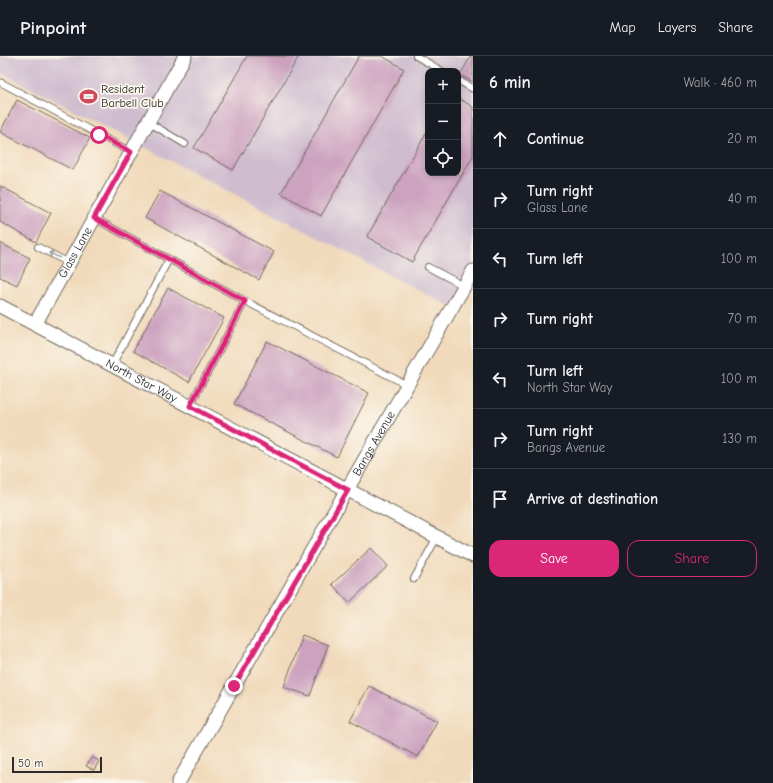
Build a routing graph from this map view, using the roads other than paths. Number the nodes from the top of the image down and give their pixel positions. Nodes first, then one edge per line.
1 (186, 56) edge
2 (416, 56) edge
3 (437, 68) edge
4 (0, 82) edge
5 (461, 82) edge
6 (473, 88) edge
7 (148, 122) junction
8 (185, 144) dead end
9 (131, 152) junction
10 (94, 218) junction
11 (38, 247) dead end
12 (169, 259) junction
13 (69, 263) junction
14 (428, 267) dead end
15 (473, 271) edge
16 (464, 286) junction
17 (245, 301) junction
18 (0, 306) edge
19 (35, 324) junction
20 (112, 365) junction
21 (407, 385) junction
22 (190, 406) junction
23 (348, 490) junction
24 (437, 537) junction
25 (473, 556) edge
26 (414, 579) dead end
27 (178, 783) edge

1 - 7 street, Glass Lane
2 - 3 lane
4 - 9 lane
5 - 6 lane
7 - 8 lane
7 - 9 street, Glass Lane
9 - 10 street, Glass Lane
10 - 12 lane
10 - 13 street, Glass Lane
13 -> 11 lane
12 - 17 lane
12 - 20 lane
13 - 19 street, Glass Lane
14 - 16 lane
15 - 16 street, Bangs Avenue
16 - 21 street, Bangs Avenue
17 - 21 lane
17 - 22 lane
18 - 19 street, North Star Way
19 - 20 street, North Star Way
20 - 22 street, North Star Way
21 - 23 street, Bangs Avenue
22 - 23 street, North Star Way
23 - 24 street, North Star Way
23 - 27 street, Bangs Avenue
24 - 25 street, North Star Way
24 - 26 lane

